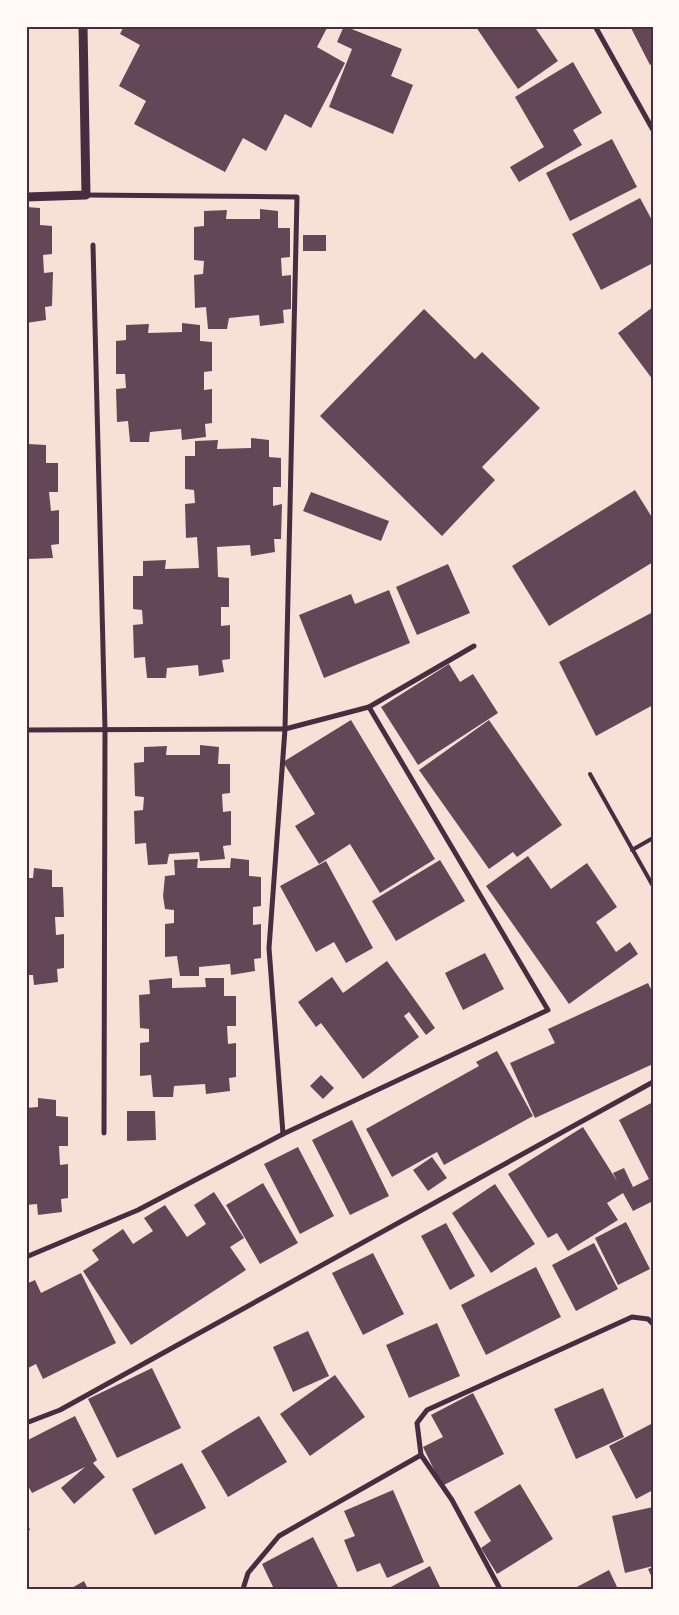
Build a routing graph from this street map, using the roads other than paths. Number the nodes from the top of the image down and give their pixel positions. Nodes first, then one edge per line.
1 (83, 26) edge
2 (595, 26) edge
3 (653, 130) edge
4 (86, 194) junction
5 (26, 197) edge
6 (93, 244) dead end
7 (474, 646) dead end
8 (369, 707) junction
9 (105, 729) junction
10 (285, 729) junction
11 (26, 730) edge
12 (590, 774) dead end
13 (653, 838) edge
14 (632, 850) junction
15 (653, 886) edge
16 (653, 1082) edge
17 (104, 1133) dead end
18 (283, 1134) junction
19 (26, 1257) edge
20 (653, 1324) edge
21 (26, 1423) edge
22 (421, 1455) junction
23 (242, 1589) edge
24 (500, 1589) edge

1 - 4 street
2 - 3 street
4 - 5 street
4 - 10 street
6 - 9 street
7 - 8 street
8 - 10 street
8 - 18 street
9 - 10 street
9 - 11 street
9 - 17 street
10 - 18 street
12 - 14 lane
13 - 14 lane
14 - 15 lane
16 - 21 street
18 - 19 street
20 - 22 street
22 - 23 street
22 - 24 street

